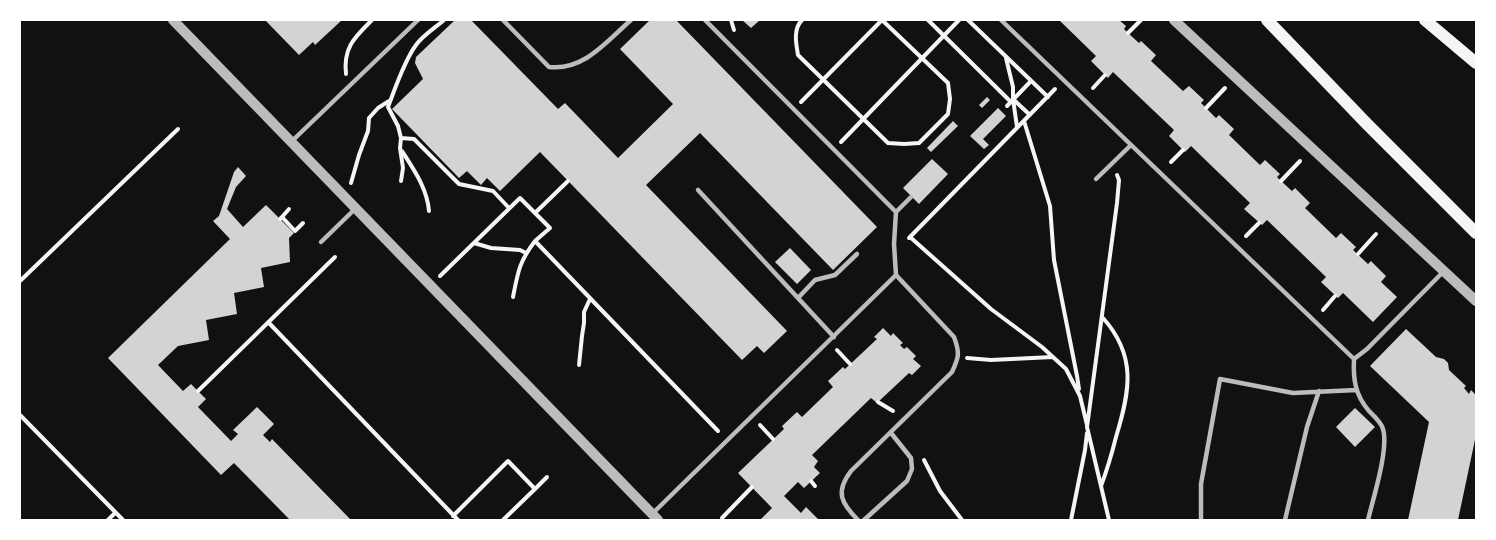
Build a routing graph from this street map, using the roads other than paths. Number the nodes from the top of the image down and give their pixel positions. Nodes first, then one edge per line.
1 (173, 20) edge
2 (418, 20) edge
3 (503, 20) edge
4 (631, 20) edge
5 (705, 20) edge
6 (1001, 20) edge
7 (1174, 20) edge
8 (1267, 20) edge
9 (1425, 20) edge
10 (1476, 63) edge
11 (291, 142) junction
12 (1131, 145) junction
13 (1096, 179) dead end
14 (698, 190) dead end
15 (911, 197) dead end
16 (357, 208) junction
17 (897, 212) junction
18 (1476, 233) edge
19 (321, 242) dead end
20 (857, 254) dead end
21 (1444, 270) junction
22 (896, 275) junction
23 (798, 298) junction
24 (1476, 301) edge
25 (834, 336) junction
26 (1354, 359) junction
27 (1356, 390) junction
28 (1319, 391) junction
29 (891, 433) junction
30 (655, 517) edge
31 (858, 520) edge
32 (864, 520) edge
33 (1201, 520) edge
34 (1285, 520) edge
35 (1368, 520) edge

1 - 11 street
2 - 11 lane
3 - 4 lane
5 - 17 lane
6 - 12 lane
7 - 21 street
8 - 18 main road
9 - 10 main road
11 - 16 street
12 - 13 lane
12 - 26 lane
14 - 23 lane
15 - 17 lane
16 - 19 lane
16 - 30 street
17 - 22 lane
20 - 23 lane
21 - 24 street
21 - 26 lane
22 - 25 lane
22 - 29 lane
23 - 25 lane
25 - 30 lane
26 - 27 lane
27 - 28 lane
27 - 35 lane
28 - 33 lane
28 - 34 lane
29 - 31 lane
29 - 32 lane

